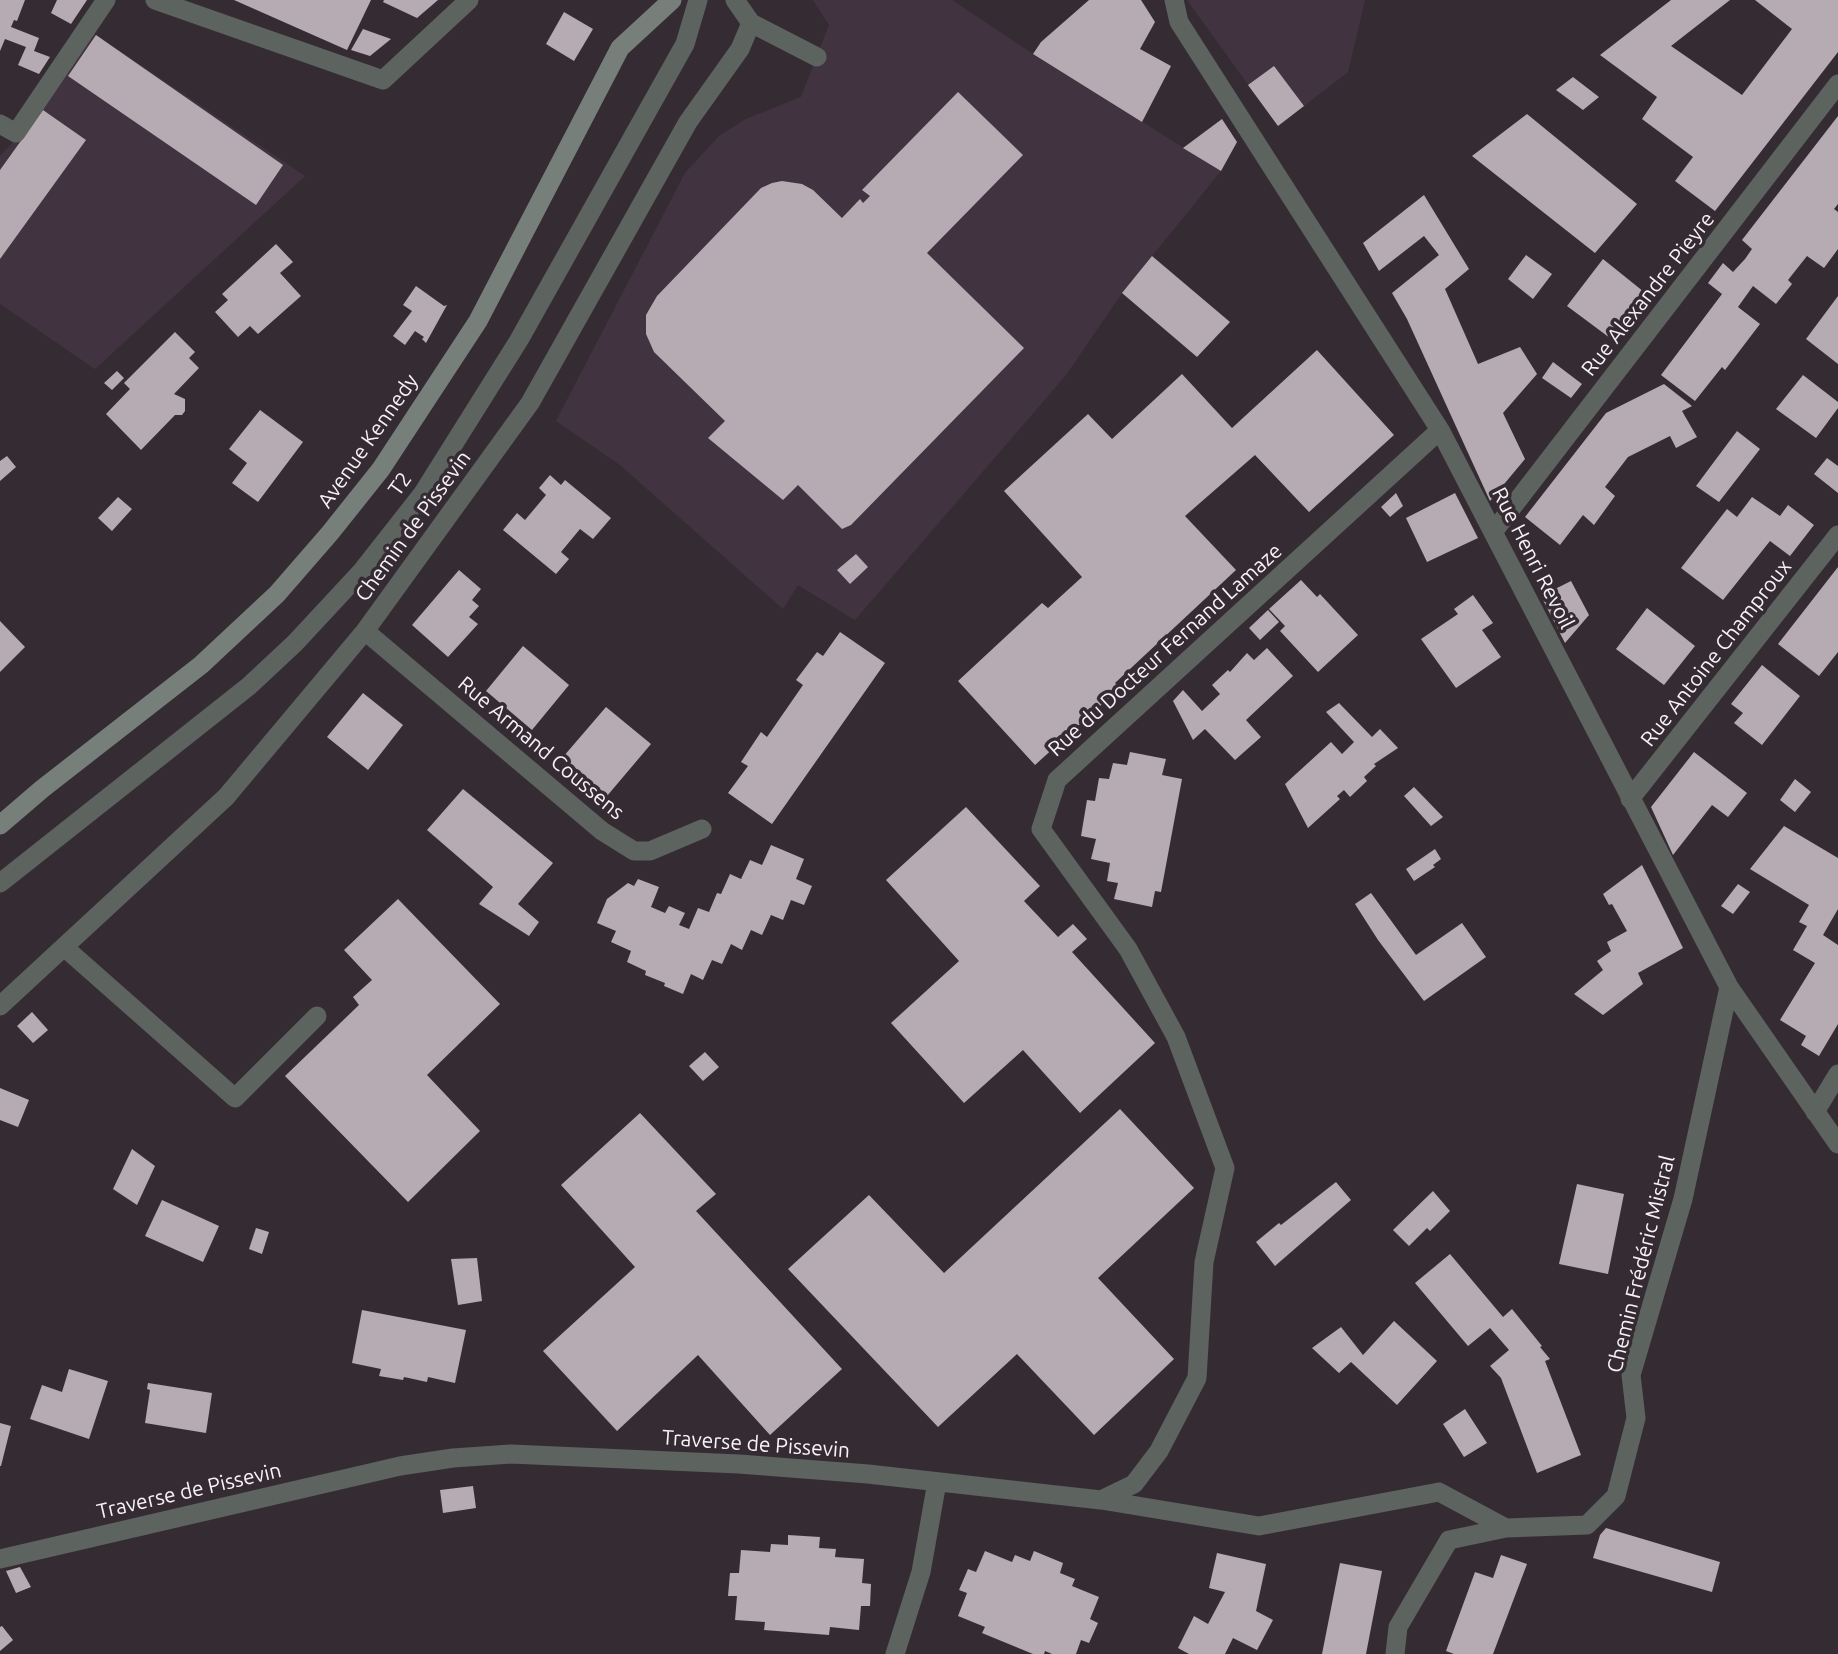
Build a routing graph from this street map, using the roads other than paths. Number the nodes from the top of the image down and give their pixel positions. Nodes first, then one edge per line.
1 (106, 0) edge
2 (155, 0) edge
3 (470, 0) edge
4 (672, 0) edge
5 (698, 0) edge
6 (735, 0) edge
7 (1174, 0) edge
8 (751, 23) junction
9 (817, 57) dead end
10 (1838, 84) edge
11 (0, 124) edge
12 (1440, 430) junction
13 (1494, 531) junction
14 (1838, 535) edge
15 (365, 631) junction
16 (1630, 799) junction
17 (0, 825) edge
18 (702, 829) dead end
19 (0, 883) edge
20 (64, 947) junction
21 (1729, 988) junction
22 (0, 1006) edge
23 (317, 1016) dead end
24 (1838, 1074) edge
25 (1815, 1112) junction
26 (1838, 1144) edge
27 (937, 1482) junction
28 (1101, 1500) junction
29 (1506, 1528) junction
30 (0, 1559) edge
31 (895, 1654) edge
32 (1395, 1654) edge

1 - 11 street
2 - 3 street
4 - 17 main road, Avenue Kennedy
5 - 19 street, T2
6 - 8 street
7 - 12 street, Rue Henri Revoil
8 - 9 street
8 - 15 street, Chemin de Pissevin
10 - 13 street, Rue Alexandre Pieyre
12 - 13 street, Rue Henri Revoil
12 - 28 street, Rue du Docteur Fernand Lamaze
13 - 16 street, Rue Henri Revoil
14 - 16 street, Rue Antoine Champroux
15 - 18 street, Rue Armand Coussens
15 - 20 street, Chemin de Pissevin
16 - 21 street, Rue Henri Revoil
20 - 22 street, Chemin de Pissevin
20 - 23 street
21 - 25 street, Rue Henri Revoil
21 - 29 street, Chemin Frédéric Mistral
24 - 25 street
25 - 26 street, Rue Henri Revoil
27 - 28 street, Traverse de Pissevin
27 - 30 street, Traverse de Pissevin
27 - 31 street
28 - 29 street, Traverse de Pissevin
29 - 32 street, Chemin Frédéric Mistral

